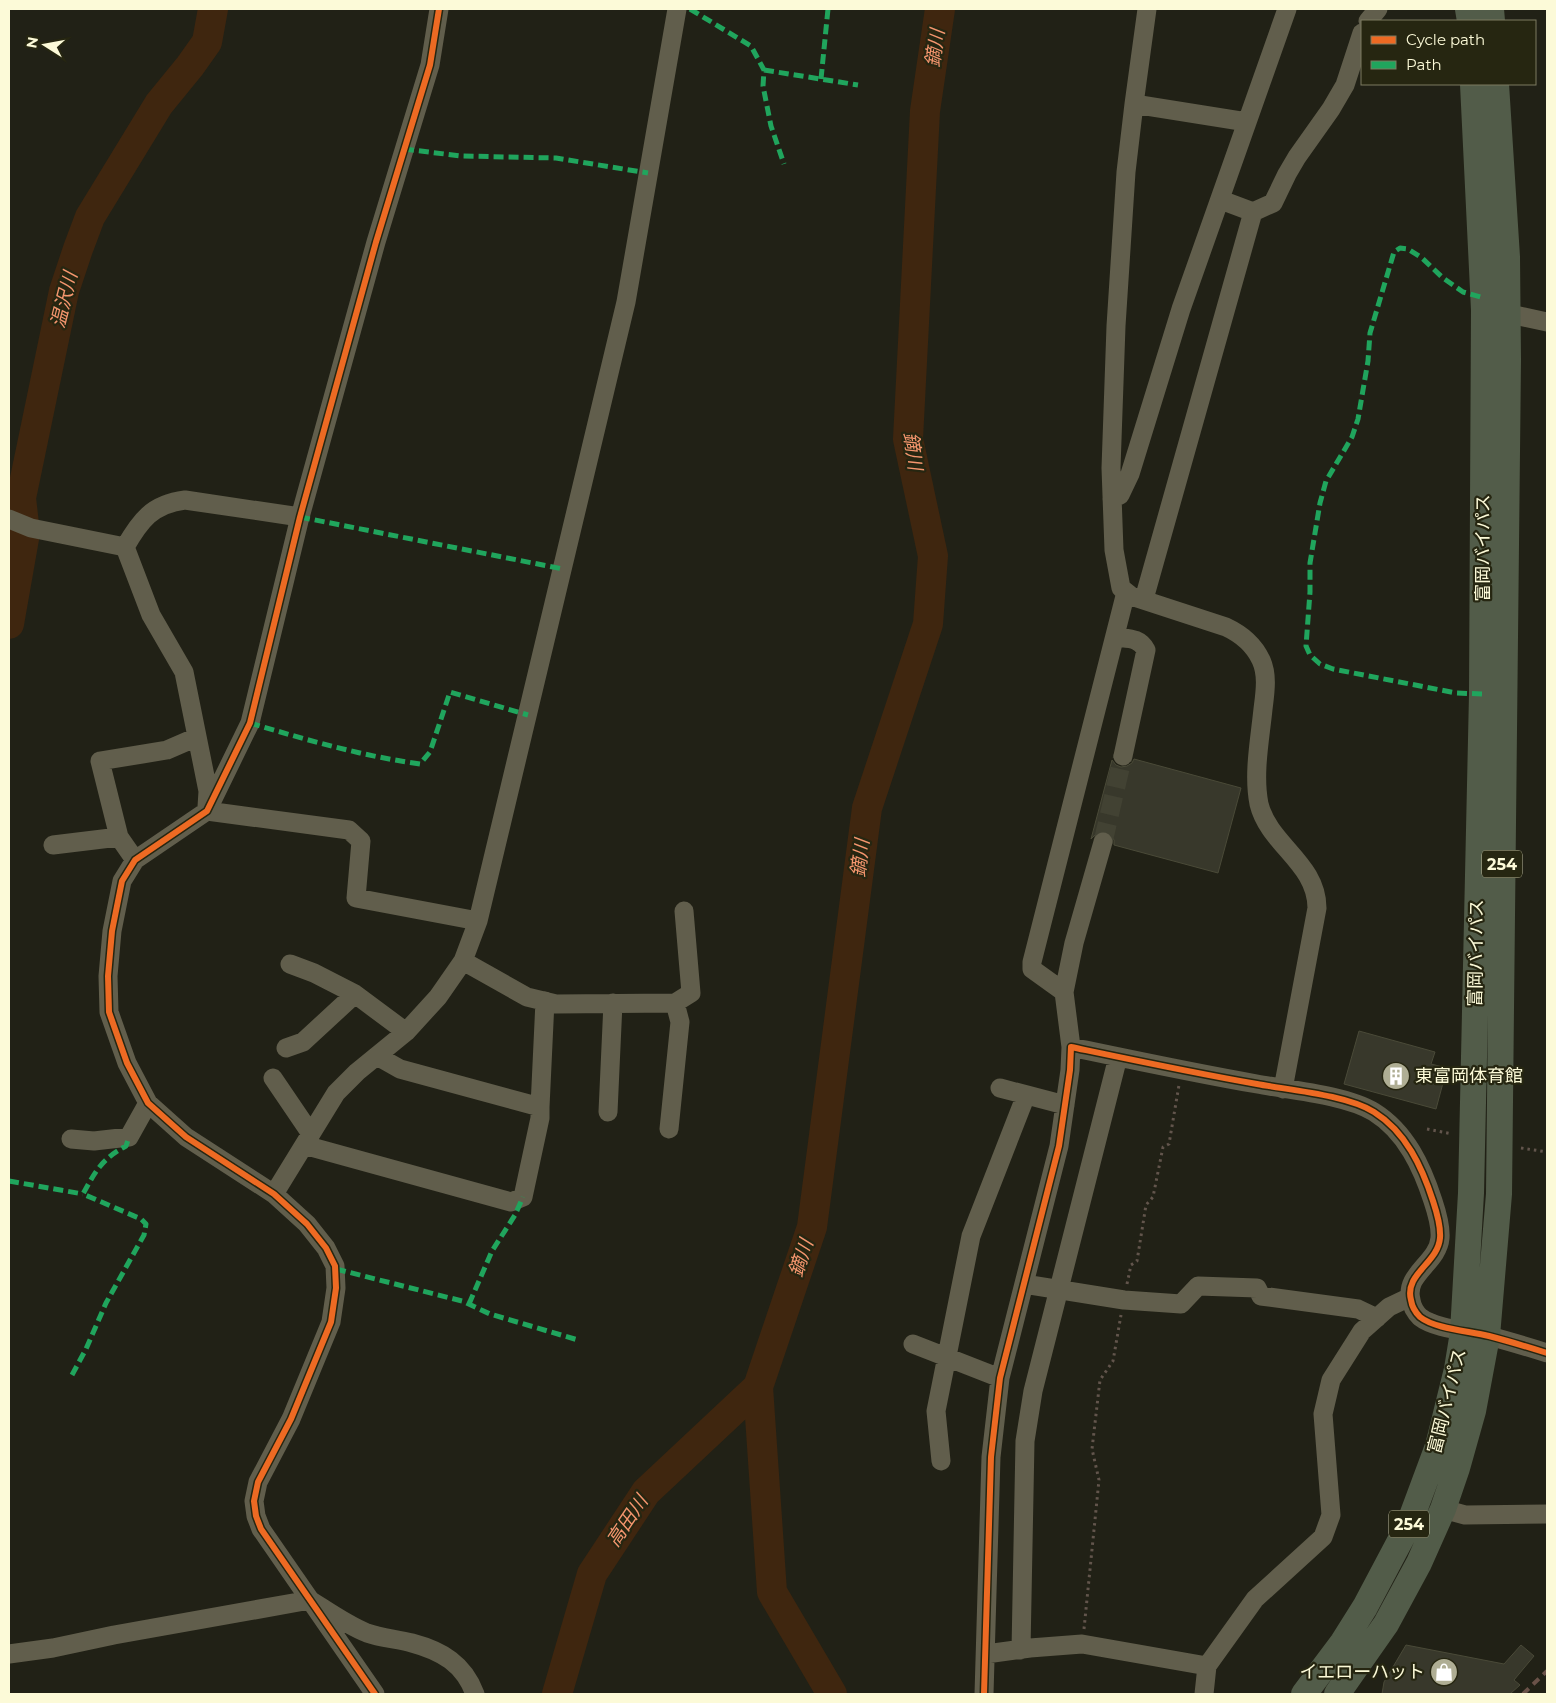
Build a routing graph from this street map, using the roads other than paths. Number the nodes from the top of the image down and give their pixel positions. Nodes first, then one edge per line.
1 (439, 9) edge
2 (676, 9) edge
3 (1148, 9) edge
4 (1287, 9) edge
5 (1378, 9) edge
6 (1369, 20) edge
7 (1361, 36) edge
8 (1474, 85) edge
9 (1496, 85) edge
10 (1134, 104) junction
11 (1247, 122) junction
12 (1221, 200) junction
13 (1253, 212) junction
14 (1496, 311) junction
15 (1547, 322) edge
16 (1112, 499) junction
17 (300, 517) junction
18 (10, 520) edge
19 (125, 547) junction
20 (1126, 592) junction
21 (1144, 599) junction
22 (1115, 637) junction
23 (197, 737) junction
24 (1123, 756) tunnel mouth
25 (207, 810) junction
26 (119, 837) junction
27 (1103, 842) tunnel mouth
28 (53, 845) dead end
29 (135, 860) junction
30 (684, 911) dead end
31 (478, 922) junction
32 (463, 961) junction
33 (290, 964) dead end
34 (1064, 992) junction
35 (355, 994) junction
36 (545, 1001) junction
37 (613, 1003) junction
38 (675, 1003) junction
39 (406, 1032) junction
40 (1070, 1047) junction
41 (286, 1048) dead end
42 (377, 1056) junction
43 (1118, 1057) junction
44 (273, 1078) dead end
45 (1000, 1088) dead end
46 (1283, 1089) junction
47 (1026, 1095) junction
48 (148, 1103) junction
49 (1065, 1105) junction
50 (540, 1107) junction
51 (608, 1112) dead end
52 (669, 1129) dead end
53 (71, 1139) dead end
54 (307, 1140) junction
55 (274, 1194) junction
56 (1024, 1284) junction
57 (1060, 1290) junction
58 (1410, 1297) junction
59 (1377, 1318) junction
60 (1475, 1334) junction
61 (913, 1344) dead end
62 (1547, 1353) edge
63 (947, 1356) junction
64 (1000, 1378) junction
65 (941, 1461) dead end
66 (1443, 1510) junction
67 (1547, 1514) edge
68 (310, 1600) junction
69 (1021, 1650) junction
70 (9, 1654) edge
71 (986, 1654) junction
72 (1207, 1666) junction
73 (376, 1694) edge
74 (475, 1694) edge
75 (984, 1694) edge
76 (1204, 1694) edge
77 (1304, 1694) edge
78 (1337, 1694) edge

1 - 17 street
2 - 31 street
3 - 10 street
4 - 11 street
5 - 6 street
7 - 13 street
8 - 14 highway, 富岡バイパス / 254
9 - 14 highway, 富岡バイパス / 254
10 - 11 street
10 - 16 street
11 - 12 street
12 - 13 street
12 - 16 street
13 - 21 street
14 - 15 street
14 - 60 highway, 富岡バイパス / 254
16 - 20 street
17 - 19 street
17 - 25 street
18 - 19 street
19 - 23 street
20 - 21 street
20 - 22 street
21 - 46 street
22 - 24 street
22 - 34 street
23 - 25 street
23 - 26 street
25 - 29 street
25 - 31 street
26 - 28 street
26 - 29 street
27 - 34 street
29 - 48 street
30 - 38 street
31 - 32 street
32 - 36 street
32 - 39 street
33 - 35 street
34 - 40 street
35 - 39 street
35 - 41 street
36 - 37 street
36 - 50 street
37 - 38 street
37 - 51 street
38 - 52 street
39 - 42 street
40 - 43 street
40 - 49 street
42 - 50 street
42 - 54 street
43 - 46 street
43 - 57 street
44 - 54 street
45 - 47 street
46 - 58 street
47 - 49 street
47 - 63 street
48 - 53 street
48 - 55 street
49 - 56 street
50 - 54 street
54 - 55 street
55 - 68 street
56 - 57 street
56 - 64 street
57 - 59 street
57 - 69 street
58 - 59 street
58 - 60 street
59 - 72 street
60 - 62 street
60 - 66 highway, 富岡バイパス / 254
60 - 77 highway, 富岡バイパス / 254
61 - 63 street
63 - 64 street
63 - 65 street
64 - 71 street
66 - 67 street
66 - 78 highway, 富岡バイパス / 254
68 - 70 street
68 - 73 street
68 - 74 street
69 - 71 street
69 - 72 street
71 - 75 street
72 - 76 street

